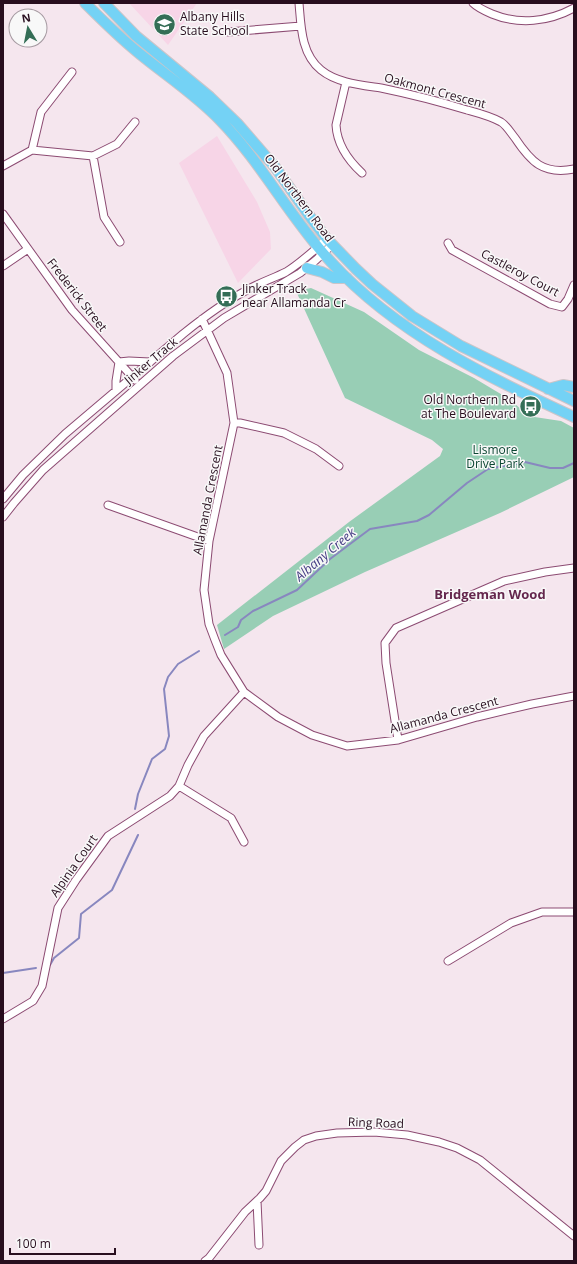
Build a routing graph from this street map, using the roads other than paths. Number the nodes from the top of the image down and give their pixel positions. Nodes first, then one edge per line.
1 (85, 3) edge
2 (104, 3) edge
3 (299, 3) edge
4 (473, 3) edge
5 (574, 8) edge
6 (302, 26) junction
7 (228, 32) dead end
8 (72, 72) dead end
9 (346, 82) junction
10 (135, 122) dead end
11 (32, 150) junction
12 (93, 156) junction
13 (3, 166) edge
14 (574, 169) edge
15 (362, 173) dead end
16 (3, 214) edge
17 (120, 242) dead end
18 (329, 242) junction
19 (448, 243) dead end
20 (28, 249) junction
21 (321, 250) junction
22 (3, 266) edge
23 (307, 268) junction
24 (347, 278) junction
25 (574, 285) edge
26 (202, 318) junction
27 (207, 329) junction
28 (119, 362) junction
29 (150, 362) junction
30 (132, 377) junction
31 (139, 384) junction
32 (574, 387) edge
33 (548, 388) junction
34 (116, 390) junction
35 (574, 401) edge
36 (574, 416) edge
37 (234, 423) junction
38 (339, 466) dead end
39 (3, 499) edge
40 (108, 505) dead end
41 (3, 517) edge
42 (209, 542) junction
43 (574, 568) edge
44 (244, 692) junction
45 (574, 696) edge
46 (398, 740) junction
47 (179, 786) junction
48 (244, 842) dead end
49 (574, 912) edge
50 (448, 961) dead end
51 (3, 1019) edge
52 (257, 1201) junction
53 (574, 1236) edge
54 (259, 1245) dead end
55 (205, 1261) edge

1 - 21 highway, Old Northern Road
2 - 18 highway, Old Northern Road
3 - 6 street, Oakmont Crescent
4 - 5 street
6 - 7 street
6 - 9 street, Oakmont Crescent
8 - 11 street
9 - 14 street, Oakmont Crescent
9 - 15 street
10 - 12 street
11 - 12 street
11 - 13 street
12 - 17 street
16 - 20 street, Frederick Street
18 - 21 street, Jinker Track
18 - 33 highway, Old Northern Road
19 - 25 street, Castleroy Court
20 - 22 street
20 - 28 street, Frederick Street
21 - 23 street, Jinker Track
21 - 24 highway, Old Northern Road
21 - 26 street, Jinker Track
23 - 24 highway
23 - 27 street, Jinker Track
24 - 36 highway, Old Northern Road
26 - 27 street, Allamanda Crescent
26 - 29 street, Jinker Track
27 - 31 street, Jinker Track
27 - 37 street, Allamanda Crescent
28 - 29 street
28 - 30 street, Frederick Street
28 - 34 street
29 - 30 street, Jinker Track
30 - 31 street, Frederick Street
30 - 34 street, Jinker Track
31 - 41 street, Jinker Track
32 - 33 highway
33 - 35 highway, Old Northern Road
34 - 39 street, Jinker Track
37 - 38 street
37 - 42 street, Allamanda Crescent
40 - 42 street
42 - 44 street, Allamanda Crescent
43 - 46 street
44 - 46 street, Allamanda Crescent
44 - 47 street, Alpinia Court
45 - 46 street, Allamanda Crescent
47 - 48 street
47 - 51 street, Alpinia Court
49 - 50 street
52 - 53 street, Ring Road
52 - 54 street
52 - 55 street, Ring Road

